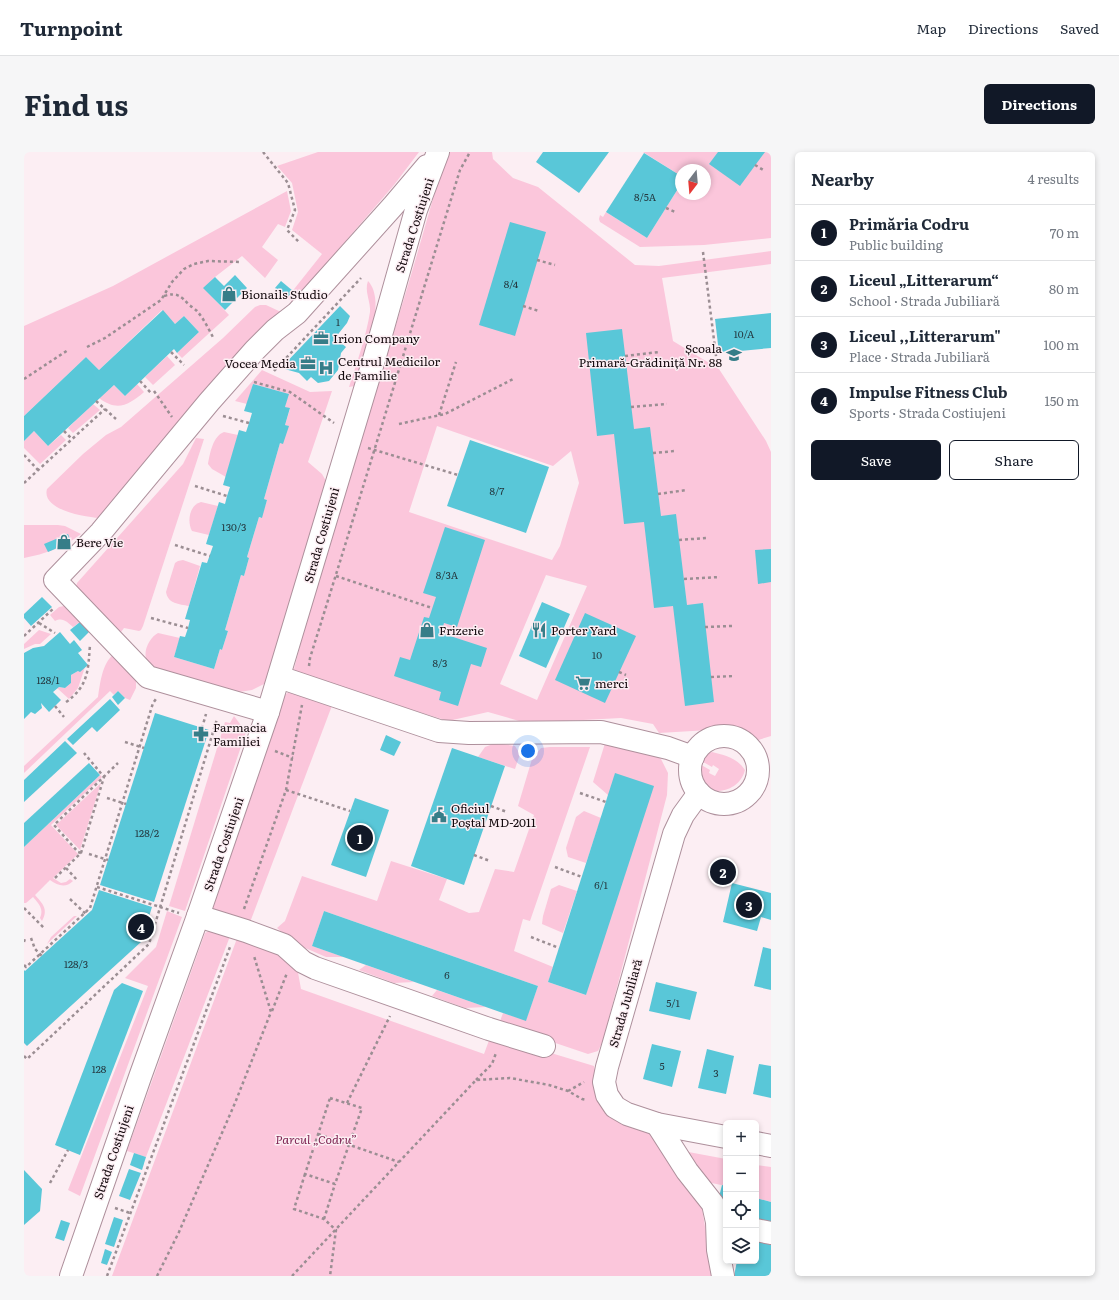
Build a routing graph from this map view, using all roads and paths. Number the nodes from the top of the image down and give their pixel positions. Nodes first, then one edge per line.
1 (263, 152) edge
2 (470, 152) edge
3 (438, 153) edge
4 (755, 165) dead end
5 (765, 171) dead end
6 (666, 208) dead end
7 (675, 212) dead end
8 (299, 242) dead end
9 (703, 252) dead end
10 (537, 260) dead end
11 (241, 262) dead end
12 (554, 265) dead end
13 (361, 278) dead end
14 (164, 296) junction
15 (524, 306) dead end
16 (539, 311) dead end
17 (214, 339) dead end
18 (87, 348) dead end
19 (68, 350) dead end
20 (171, 352) dead end
21 (659, 352) dead end
22 (625, 356) dead end
23 (456, 362) dead end
24 (717, 364) dead end
25 (184, 365) dead end
26 (274, 372) dead end
27 (515, 378) dead end
28 (24, 379) edge
29 (140, 381) dead end
30 (253, 381) dead end
31 (96, 401) dead end
32 (666, 404) dead end
33 (631, 407) dead end
34 (105, 409) junction
35 (219, 414) dead end
36 (439, 415) junction
37 (116, 419) dead end
38 (249, 423) dead end
39 (399, 424) dead end
40 (341, 425) dead end
41 (64, 431) dead end
42 (184, 433) junction
43 (72, 439) junction
44 (375, 450) junction
45 (675, 451) dead end
46 (653, 453) dead end
47 (24, 455) edge
48 (38, 470) junction
49 (458, 475) dead end
50 (24, 483) edge
51 (195, 486) dead end
52 (687, 490) dead end
53 (658, 494) dead end
54 (227, 496) dead end
55 (706, 538) dead end
56 (679, 540) dead end
57 (175, 545) dead end
58 (210, 556) dead end
59 (336, 576) junction
60 (720, 577) dead end
61 (684, 579) dead end
62 (60, 604) dead end
63 (432, 608) dead end
64 (151, 618) dead end
65 (39, 622) junction
66 (732, 626) dead end
67 (705, 627) dead end
68 (188, 628) dead end
69 (472, 631) dead end
70 (55, 633) dead end
71 (446, 635) dead end
72 (24, 636) edge
73 (89, 649) dead end
74 (619, 672) dead end
75 (626, 675) dead end
76 (735, 676) dead end
77 (279, 677) junction
78 (711, 677) dead end
79 (305, 686) junction
80 (158, 696) dead end
81 (223, 699) junction
82 (66, 702) dead end
83 (55, 706) dead end
84 (268, 712) junction
85 (207, 713) dead end
86 (64, 717) dead end
87 (202, 728) dead end
88 (125, 742) dead end
89 (257, 745) junction
90 (140, 746) junction
91 (144, 748) dead end
92 (84, 753) dead end
93 (764, 755) edge
94 (693, 757) junction
95 (293, 758) junction
96 (118, 763) dead end
97 (104, 777) junction
98 (286, 790) junction
99 (580, 793) dead end
100 (699, 793) junction
101 (107, 798) dead end
102 (606, 802) dead end
103 (124, 804) junction
104 (491, 806) dead end
105 (350, 811) dead end
106 (507, 812) dead end
107 (81, 853) junction
108 (89, 854) dead end
109 (474, 855) dead end
110 (107, 860) junction
111 (490, 861) dead end
112 (554, 867) dead end
113 (66, 868) junction
114 (582, 877) dead end
115 (55, 878) dead end
116 (78, 881) dead end
117 (97, 887) junction
118 (70, 899) dead end
119 (160, 907) junction
120 (24, 908) edge
121 (85, 914) junction
122 (190, 915) junction
123 (44, 928) dead end
124 (241, 929) junction
125 (531, 937) dead end
126 (25, 938) dead end
127 (31, 938) dead end
128 (24, 942) edge
129 (559, 948) dead end
130 (294, 954) junction
131 (41, 955) junction
132 (24, 965) edge
133 (399, 997) junction
134 (272, 1012) junction
135 (544, 1046) dead end
136 (24, 1056) edge
137 (492, 1064) dead end
138 (476, 1080) junction
139 (347, 1103) junction
140 (615, 1107) junction
141 (657, 1124) junction
142 (318, 1134) junction
143 (723, 1136) edge
144 (349, 1144) junction
145 (759, 1144) edge
146 (771, 1146) edge
147 (68, 1150) dead end
148 (399, 1162) junction
149 (306, 1174) junction
150 (50, 1183) dead end
151 (335, 1184) junction
152 (113, 1207) dead end
153 (130, 1213) junction
154 (324, 1219) junction
155 (721, 1223) edge
156 (336, 1230) junction
157 (759, 1231) edge
158 (771, 1233) edge
159 (70, 1276) edge
160 (108, 1276) edge
161 (157, 1276) edge
162 (292, 1276) edge
163 (330, 1276) edge
164 (723, 1276) edge

1 - 8 path
2 - 44 path
3 - 42 street
3 - 77 street, Strada Costiujeni
4 - 5 path
6 - 7 path
9 - 24 path
10 - 12 path
11 - 14 path
13 - 26 path
14 - 17 path
14 - 18 path
15 - 16 path
19 - 28 path
20 - 25 path
21 - 22 path
23 - 36 path
27 - 36 path
29 - 42 path
30 - 40 path
31 - 34 path
32 - 33 path
34 - 37 path
34 - 43 path
35 - 38 path
36 - 39 path
41 - 43 path
42 - 81 street
43 - 48 path
44 - 49 path
44 - 59 path
45 - 46 path
47 - 48 path
48 - 50 path
51 - 54 path
52 - 53 path
55 - 56 path
57 - 58 path
59 - 63 path
59 - 79 path
60 - 61 path
62 - 65 path
64 - 68 path
65 - 70 path
65 - 72 path
66 - 67 path
69 - 71 path
73 - 82 path
74 - 75 path
76 - 78 path
77 - 79 street
77 - 84 street, Strada Costiujeni
79 - 94 street
79 - 95 path
80 - 90 path
81 - 84 street
81 - 119 path
83 - 86 path
84 - 89 street, Strada Costiujeni
85 - 87 path
88 - 90 path
89 - 95 path
89 - 122 street, Strada Costiujeni
90 - 91 path
90 - 103 path
92 - 97 path
93 - 94 street
93 - 100 street
94 - 100 street
95 - 98 path
96 - 97 path
97 - 107 path
97 - 107 path
98 - 105 path
98 - 124 path
99 - 102 path
100 - 140 street, Strada Jubiliară
101 - 103 path
103 - 110 path
104 - 106 path
107 - 113 path
108 - 110 path
109 - 111 path
110 - 117 path
112 - 114 path
113 - 115 path
113 - 116 path
117 - 119 path
117 - 121 path
118 - 121 path
119 - 122 path
119 - 136 path
120 - 123 path
121 - 131 path
122 - 124 street
122 - 159 street, Strada Costiujeni
124 - 130 street
124 - 134 path
124 - 153 path
125 - 129 path
126 - 128 path
127 - 131 path
130 - 133 street
130 - 134 path
131 - 132 path
133 - 135 street
133 - 139 path
134 - 161 path
137 - 138 path
138 - 140 path
138 - 148 path
139 - 142 path
139 - 144 path
140 - 141 street
141 - 143 street
141 - 155 street
142 - 144 path
142 - 149 path
144 - 148 path
144 - 151 path
145 - 146 street
147 - 150 path
148 - 156 path
149 - 151 path
149 - 154 path
151 - 154 path
152 - 153 path
153 - 160 path
154 - 156 path
155 - 164 street
156 - 162 path
156 - 163 path
157 - 158 street

